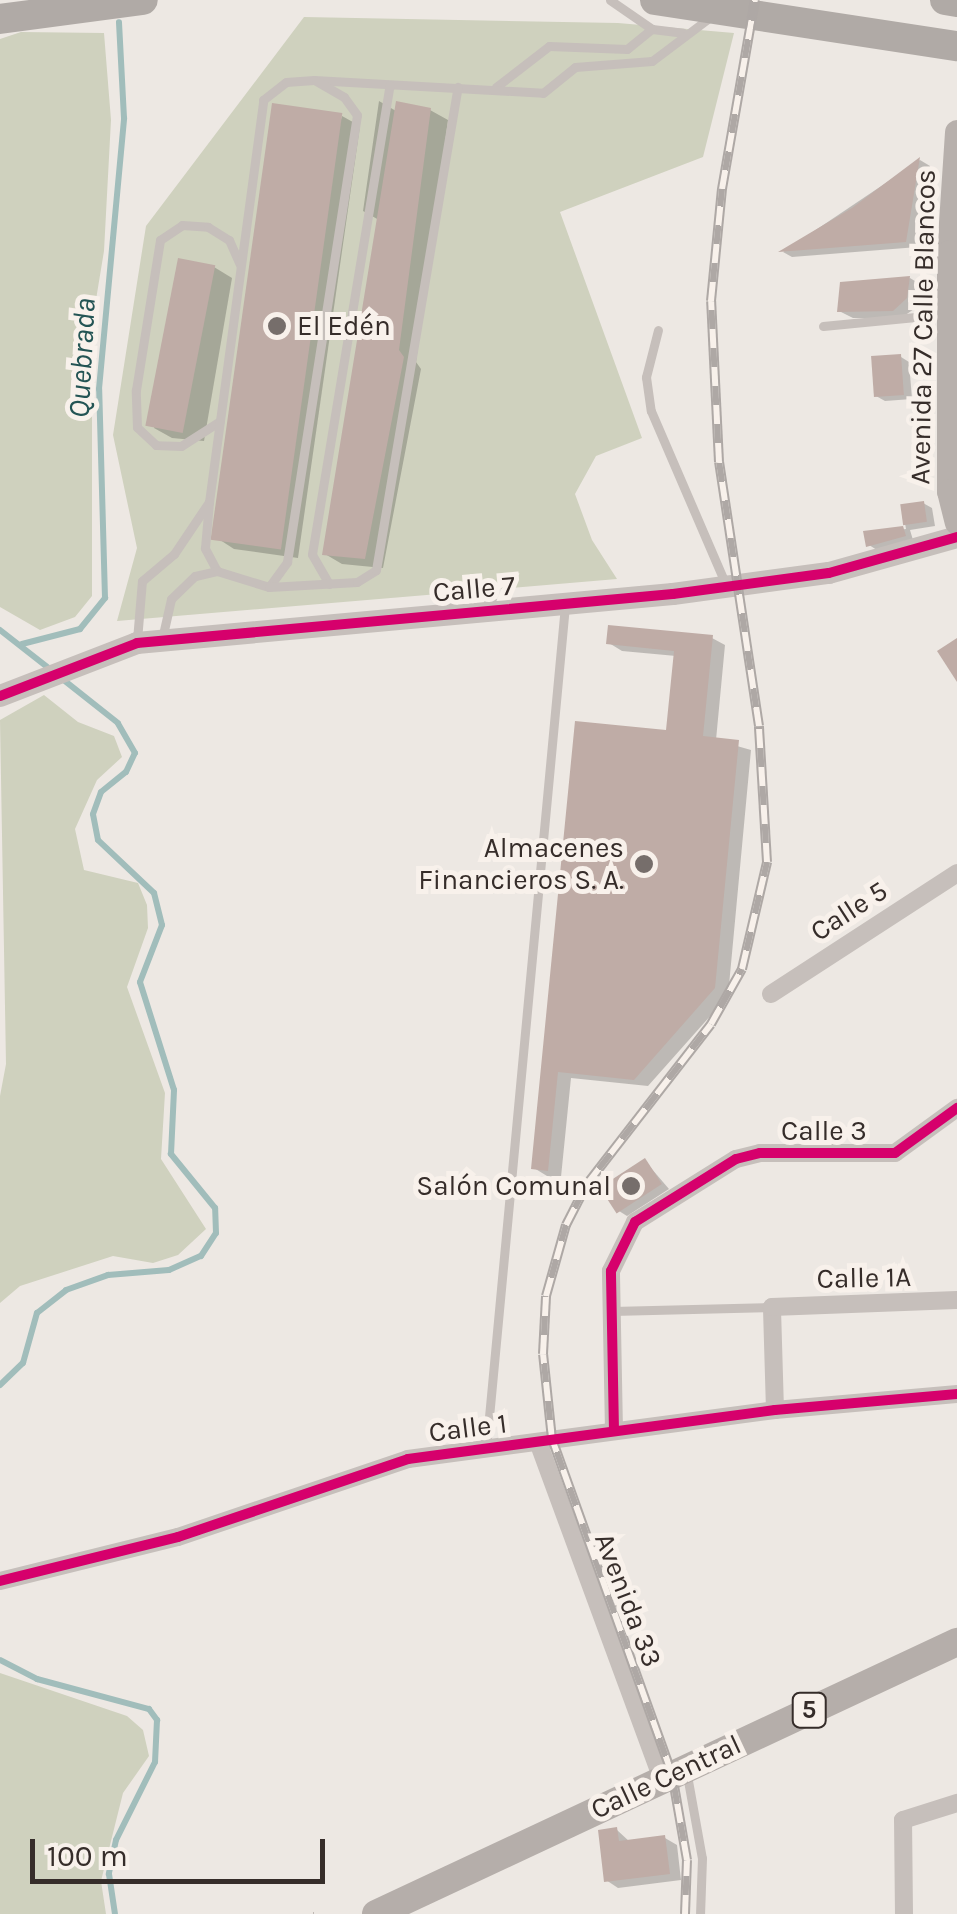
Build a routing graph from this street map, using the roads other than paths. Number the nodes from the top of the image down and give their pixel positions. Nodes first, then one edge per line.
1 (143, 0) edge
2 (610, 0) edge
3 (945, 0) edge
4 (957, 2) edge
5 (654, 14) edge
6 (0, 19) edge
7 (848, 26) junction
8 (682, 33) junction
9 (957, 46) edge
10 (314, 80) junction
11 (390, 84) junction
12 (496, 87) junction
13 (458, 88) junction
14 (957, 132) edge
15 (241, 266) junction
16 (952, 297) edge
17 (823, 326) dead end
18 (658, 330) dead end
19 (220, 421) junction
20 (209, 502) junction
21 (957, 522) edge
22 (957, 537) edge
23 (216, 571) junction
24 (329, 584) junction
25 (726, 586) junction
26 (269, 587) junction
27 (565, 603) junction
28 (162, 639) junction
29 (138, 643) junction
30 (0, 696) edge
31 (957, 873) edge
32 (770, 994) dead end
33 (957, 1108) edge
34 (957, 1300) edge
35 (772, 1307) junction
36 (612, 1312) junction
37 (957, 1394) edge
38 (774, 1410) junction
39 (614, 1431) junction
40 (538, 1442) junction
41 (486, 1448) junction
42 (0, 1581) edge
43 (957, 1642) edge
44 (674, 1773) junction
45 (957, 1803) edge
46 (376, 1914) edge
47 (700, 1914) edge
48 (904, 1914) edge

1 - 6 highway
2 - 5 lane
3 - 4 highway
5 - 7 highway
5 - 8 lane
5 - 12 lane
7 - 8 lane
7 - 9 highway
8 - 12 lane
10 - 11 lane
10 - 15 lane
10 - 26 lane
11 - 13 lane
11 - 24 lane
12 - 13 lane
13 - 24 lane
14 - 16 main road, Avenida 27 Calle Blancos
15 - 19 lane
15 - 19 lane
16 - 17 lane
16 - 21 main road, Avenida 27 Calle Blancos
18 - 25 lane
19 - 20 lane
20 - 23 lane
20 - 29 lane
22 - 25 street, Calle 7
23 - 26 lane
23 - 28 lane
24 - 26 lane
25 - 27 street, Calle 7
27 - 28 street, Calle 7
27 - 41 lane
28 - 29 street, Calle 7
29 - 30 street, Calle 7
31 - 32 street, Calle 5
33 - 36 street, Calle 3
34 - 35 street, Calle 1A
35 - 36 lane
35 - 38 street
36 - 39 street
37 - 38 street, Calle 1
38 - 39 street, Calle 1
39 - 40 street, Calle 1
40 - 41 street, Calle 1
40 - 44 street, Avenida 33
41 - 42 street, Calle 1
43 - 44 main road, Calle Central / 5
44 - 46 main road, Calle Central / 5
44 - 47 lane
45 - 48 street

